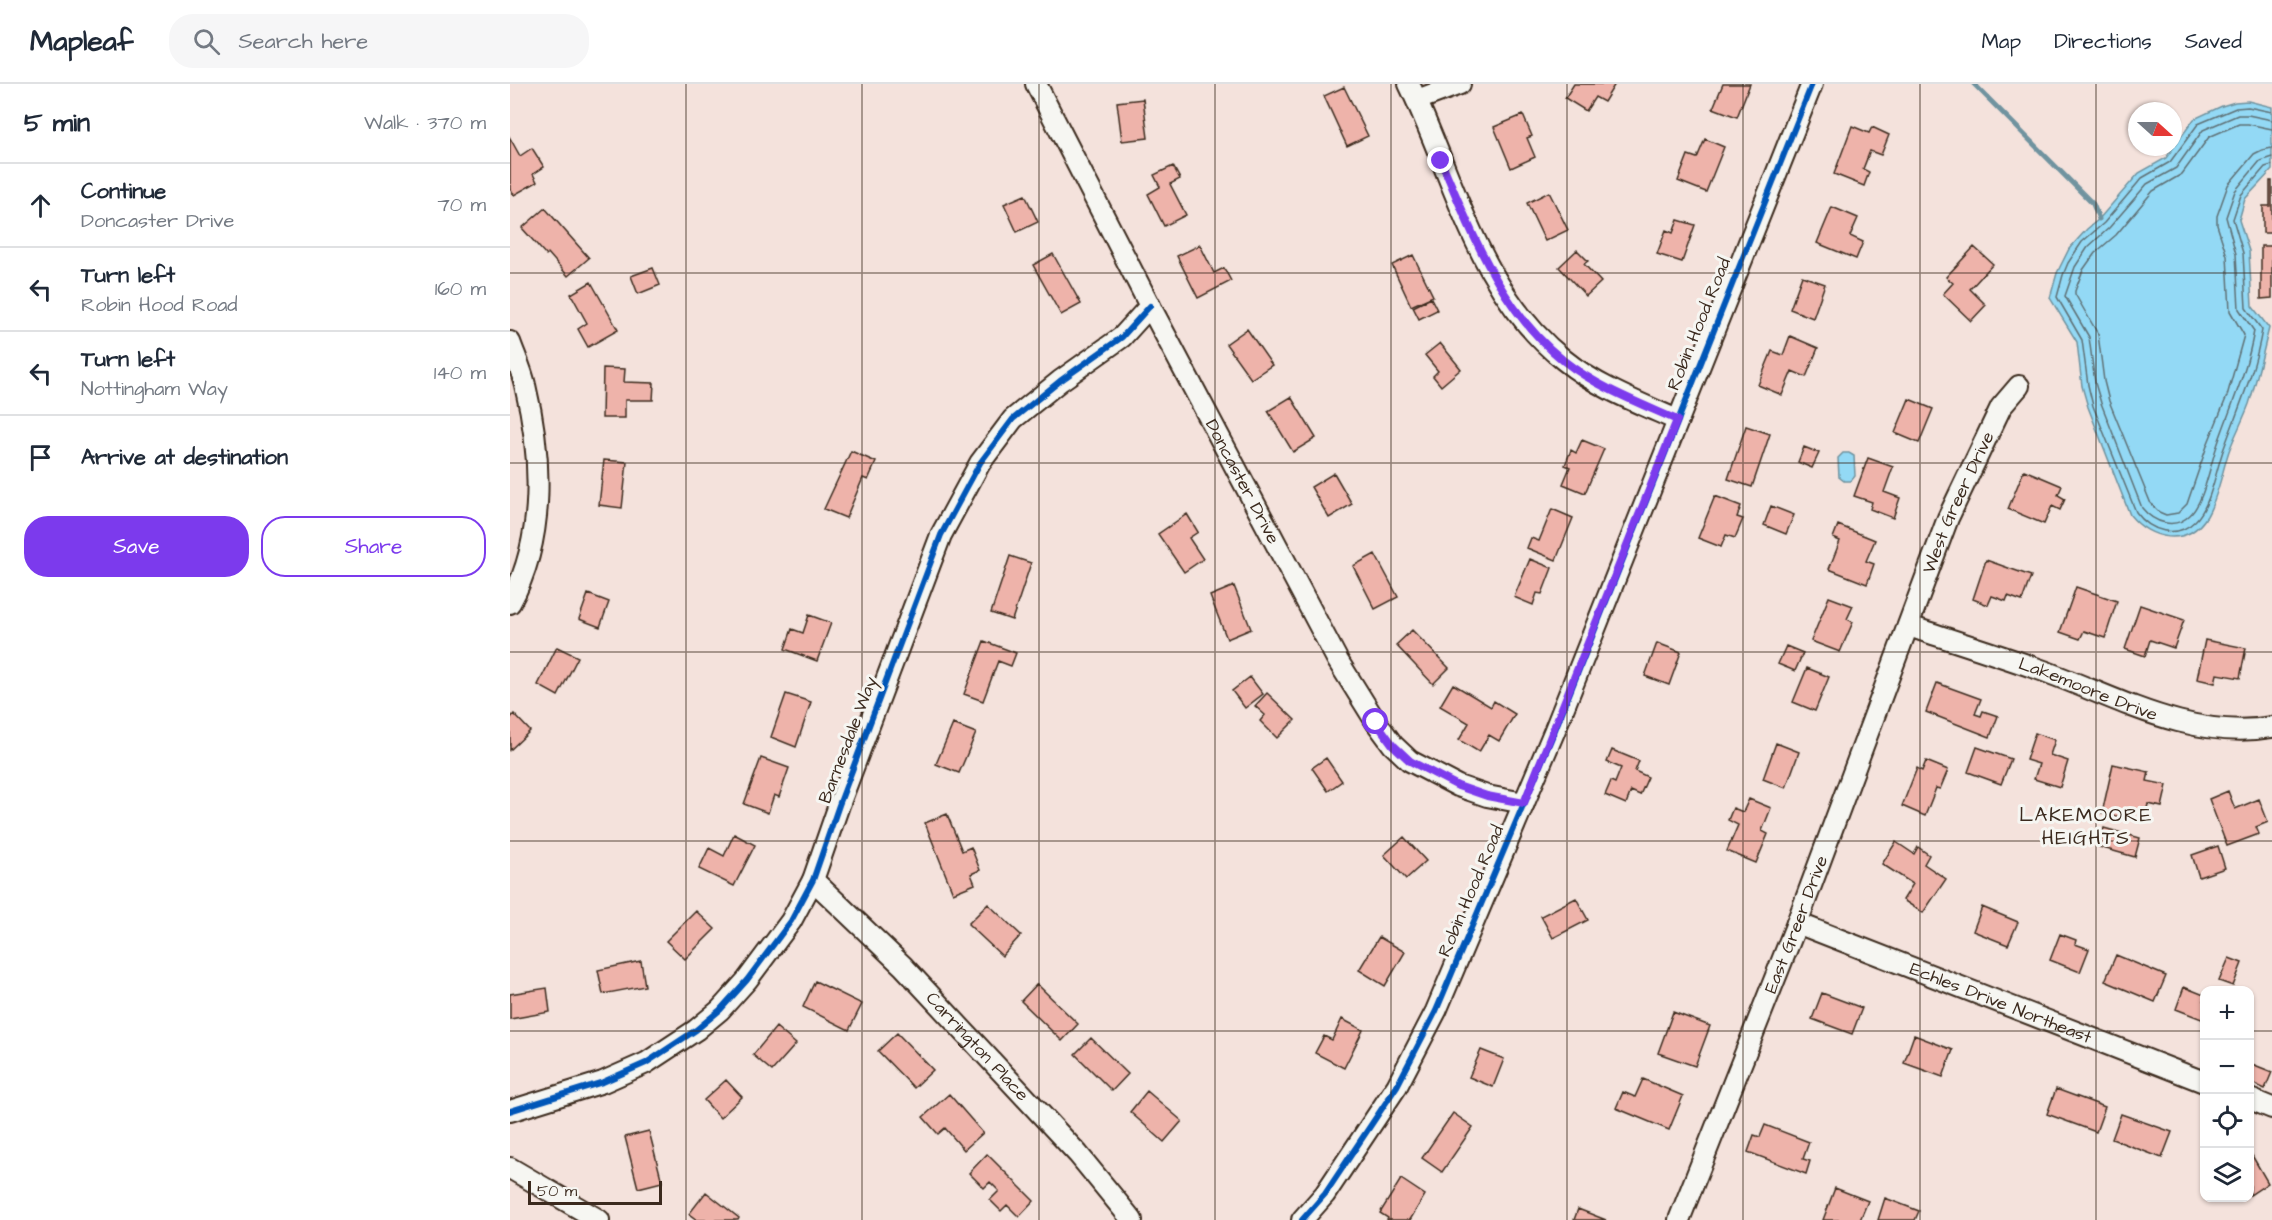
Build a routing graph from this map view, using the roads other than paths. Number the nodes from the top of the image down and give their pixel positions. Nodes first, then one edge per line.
1 (1460, 84) edge
2 (1812, 84) edge
3 (1045, 88) edge
4 (1413, 92) edge
5 (1150, 306) junction
6 (510, 342) edge
7 (2019, 386) dead end
8 (1677, 420) junction
9 (510, 603) edge
10 (1909, 626) junction
11 (2272, 727) edge
12 (1524, 803) junction
13 (813, 880) junction
14 (1797, 923) junction
15 (2200, 1080) edge
16 (2254, 1101) edge
17 (2272, 1108) edge
18 (510, 1111) edge
19 (510, 1168) edge
20 (599, 1220) edge
21 (1132, 1220) edge
22 (1302, 1220) edge
23 (1679, 1220) edge

1 - 4 street
2 - 8 street, Robin Hood Road
3 - 5 street, Doncaster Drive
4 - 8 street
5 - 12 street, Doncaster Drive
5 - 13 street, Barnesdale Way
6 - 9 street
7 - 10 street, West Greer Drive
8 - 12 street, Robin Hood Road
10 - 11 street, Lakemoore Drive
10 - 14 street, East Greer Drive
12 - 22 street, Robin Hood Road
13 - 18 street, Barnesdale Way
13 - 21 street, Carrington Place
14 - 15 street, Echles Drive Northeast
14 - 23 street, East Greer Drive
16 - 17 street
19 - 20 street

